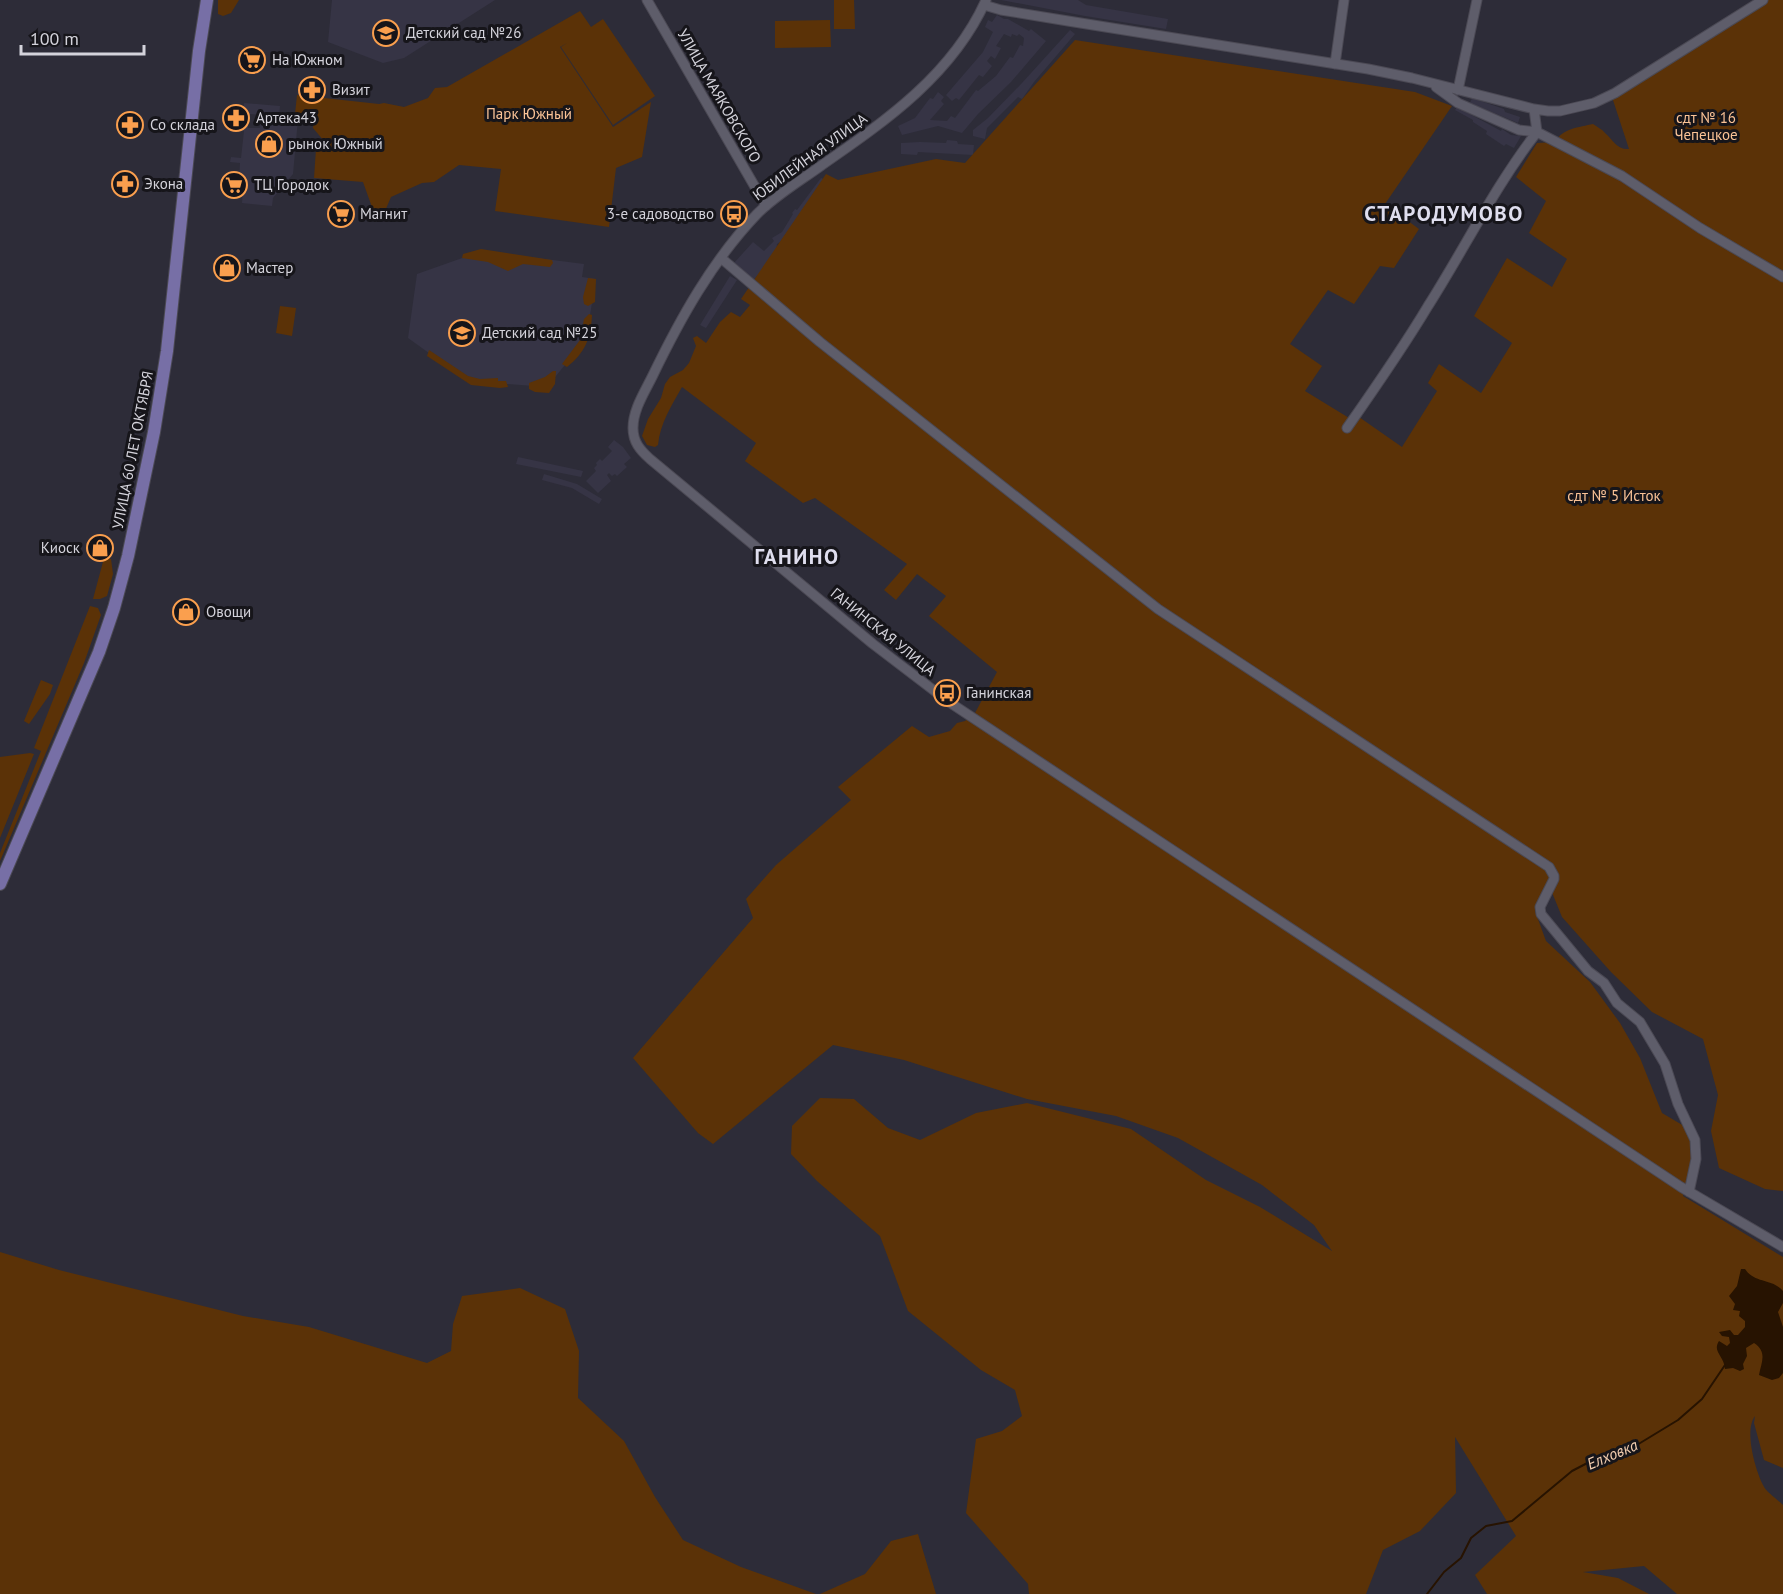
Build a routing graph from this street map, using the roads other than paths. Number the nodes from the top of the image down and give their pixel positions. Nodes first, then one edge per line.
1 (207, 0) edge
2 (647, 0) edge
3 (1344, 0) edge
4 (1477, 0) edge
5 (1763, 0) edge
6 (985, 2) edge
7 (1335, 64) junction
8 (1431, 84) junction
9 (1458, 90) junction
10 (1534, 109) junction
11 (1537, 132) junction
12 (766, 206) junction
13 (721, 258) junction
14 (1783, 277) edge
15 (1347, 428) dead end
16 (641, 451) joint
17 (0, 884) edge
18 (1689, 1192) junction
19 (1783, 1247) edge

1 - 17 main road, УЛИЦА 60 ЛЕТ ОКТЯБРЯ
2 - 12 street, УЛИЦА МАЯКОВСКОГО
3 - 7 street
4 - 9 street
5 - 10 street
6 - 7 street
6 - 12 street, ЮБИЛЕЙНАЯ УЛИЦА
7 - 8 street
8 - 9 street
8 - 11 street
9 - 10 street
10 - 11 street
11 - 14 street
11 - 15 street
12 - 13 street, ЮБИЛЕЙНАЯ УЛИЦА
13 - 16 street, ЮБИЛЕЙНАЯ УЛИЦА
13 - 18 street
16 - 18 street, ГАНИНСКАЯ УЛИЦА
18 - 19 street, ГАНИНСКАЯ УЛИЦА

